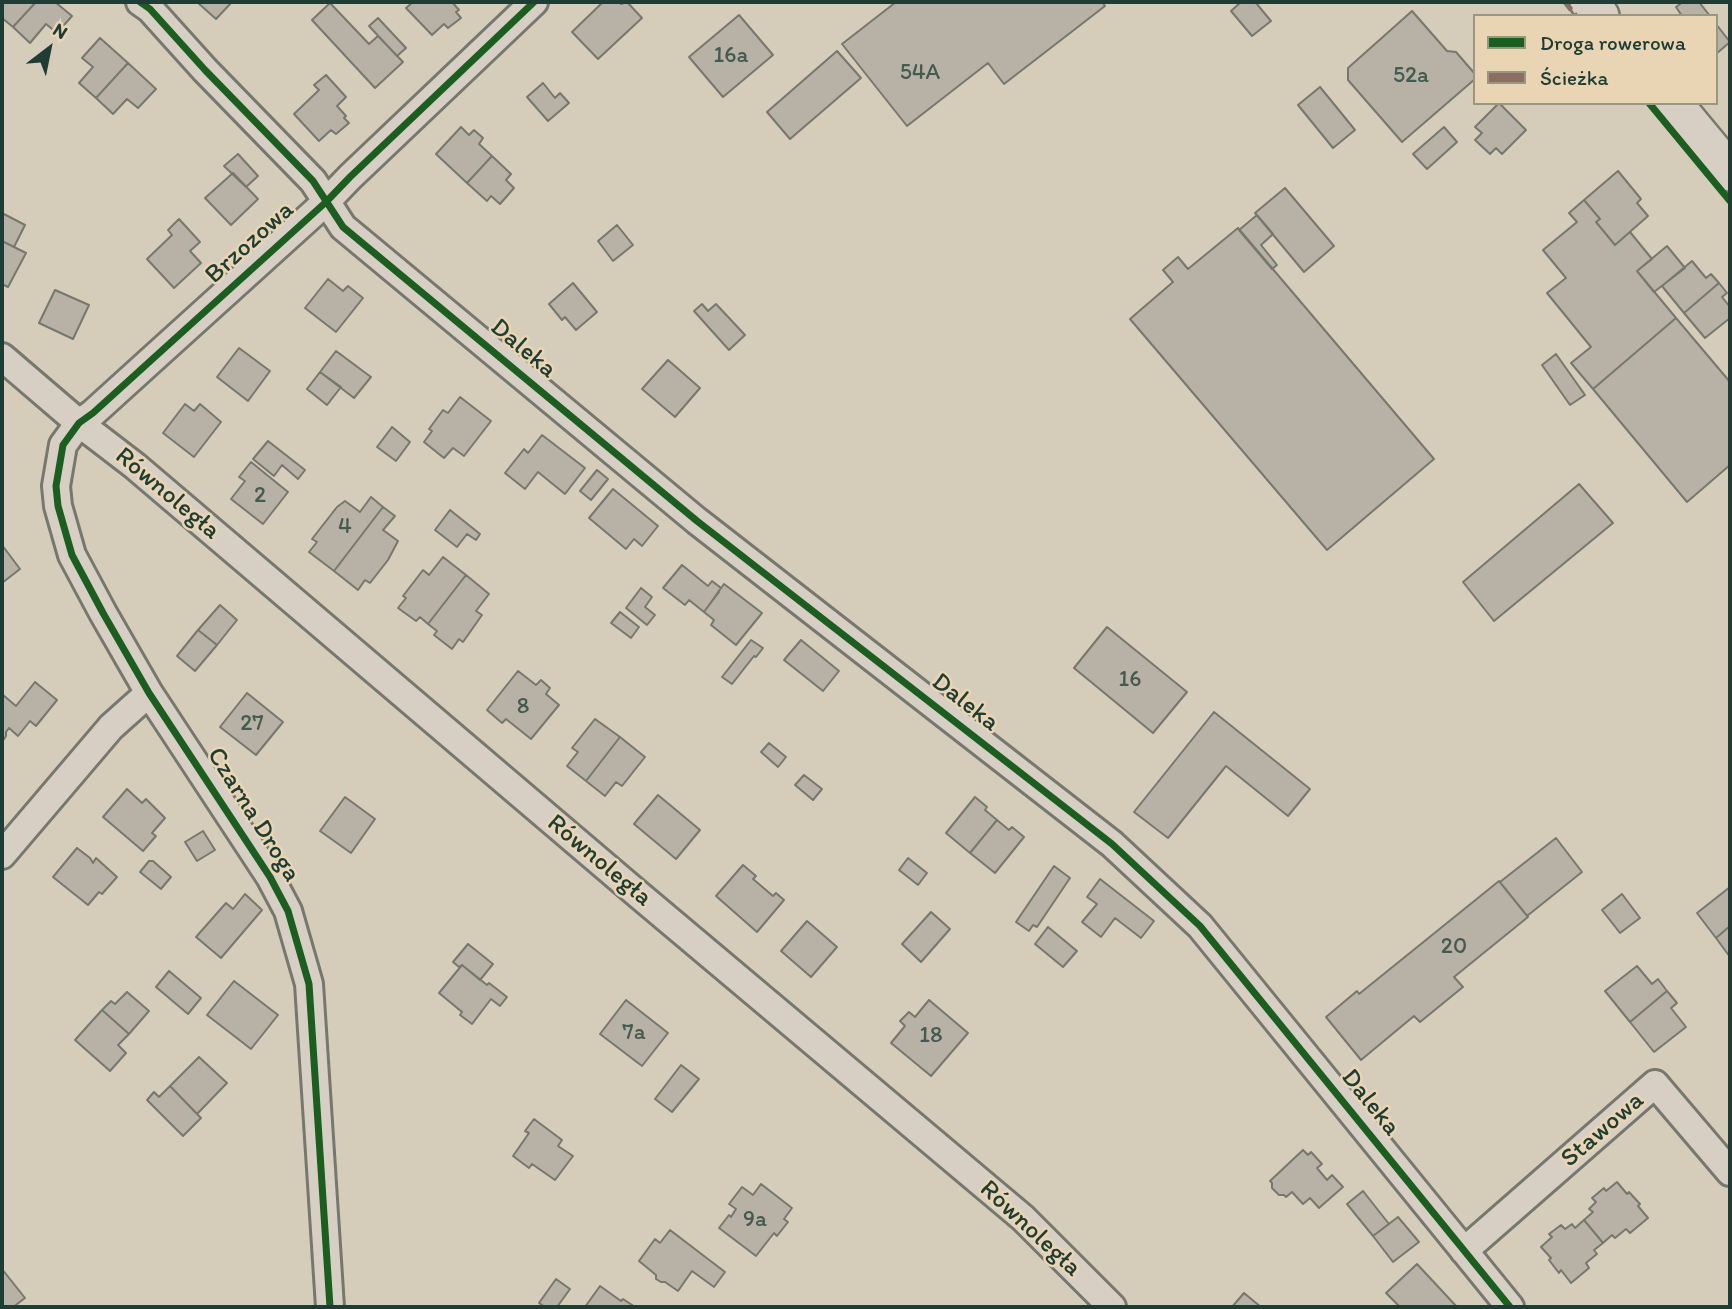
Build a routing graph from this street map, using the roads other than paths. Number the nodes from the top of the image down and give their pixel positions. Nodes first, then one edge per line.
1 (140, 2) edge
2 (534, 2) edge
3 (1675, 105) edge
4 (1730, 172) edge
5 (326, 202) junction
6 (2, 357) edge
7 (79, 422) junction
8 (149, 693) junction
9 (2, 855) edge
10 (1730, 1172) edge
11 (1464, 1251) junction
12 (330, 1307) edge
13 (1112, 1307) edge
14 (1510, 1307) edge

1 - 5 street, Daleka
2 - 5 street, Brzozowa
3 - 4 main road
5 - 7 street, Brzozowa
5 - 11 street, Daleka
6 - 7 street
7 - 8 street, Czarna Droga
7 - 13 street, Równoległa
8 - 9 street
8 - 12 street, Czarna Droga
10 - 11 street, Stawowa
11 - 14 street, Daleka

